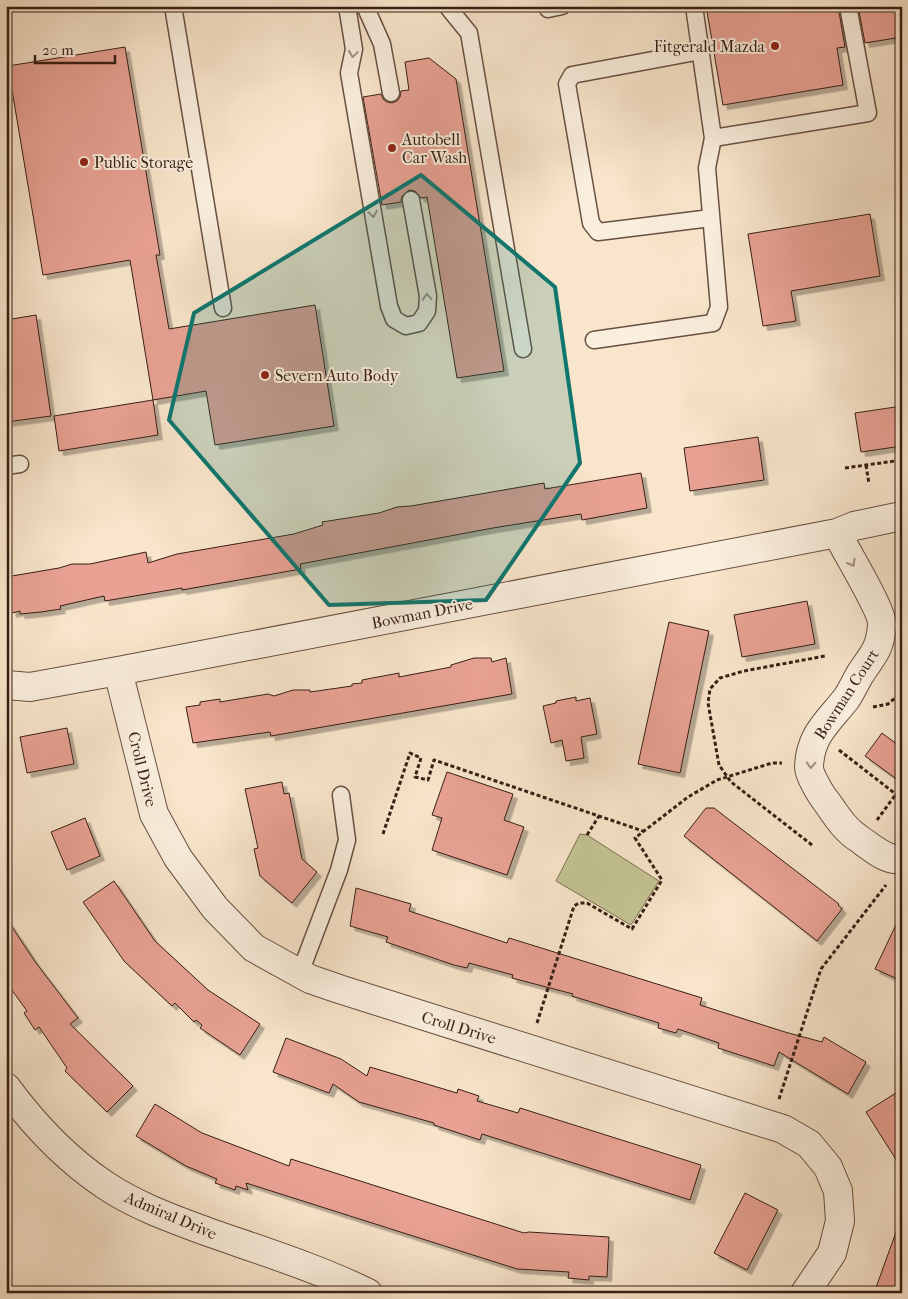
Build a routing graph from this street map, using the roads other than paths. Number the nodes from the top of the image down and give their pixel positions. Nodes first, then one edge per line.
1 (173, 6) edge
2 (347, 6) edge
3 (365, 6) edge
4 (447, 6) edge
5 (547, 6) edge
6 (562, 6) edge
7 (694, 6) edge
8 (848, 6) edge
9 (701, 50) junction
10 (391, 93) dead end
11 (713, 138) junction
12 (411, 200) dead end
13 (711, 218) junction
14 (223, 308) dead end
15 (594, 340) dead end
16 (523, 349) dead end
17 (902, 519) edge
18 (837, 533) junction
19 (118, 672) junction
20 (6, 685) edge
21 (341, 795) dead end
22 (897, 868) edge
23 (300, 973) junction
24 (6, 1087) edge
25 (368, 1293) edge
26 (806, 1293) edge

1 - 14 lane
2 -> 12 lane
3 - 10 lane
4 - 16 lane
5 - 6 lane
7 - 9 lane
8 - 11 lane
9 - 11 lane
9 - 13 lane
11 - 13 lane
13 - 15 lane
17 - 18 street
18 - 19 street, Bowman Drive
18 -> 22 street, Bowman Court
19 - 20 street, Bowman Drive
19 - 23 street, Croll Drive
21 - 23 lane
23 - 26 street, Croll Drive
24 - 25 street, Admiral Drive

